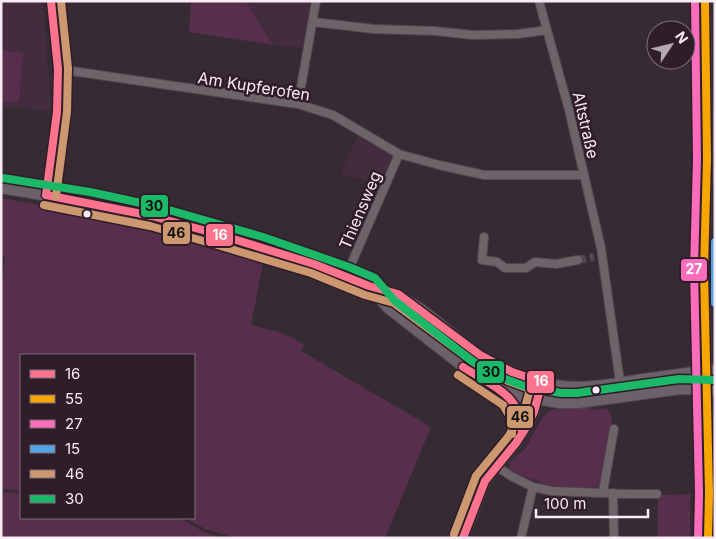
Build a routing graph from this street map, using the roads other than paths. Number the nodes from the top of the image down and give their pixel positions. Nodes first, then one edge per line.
1 (51, 1) edge
2 (316, 1) edge
3 (539, 1) edge
4 (705, 1) edge
5 (314, 22) junction
6 (547, 30) junction
7 (710, 46) edge
8 (58, 69) junction
9 (298, 104) junction
10 (399, 154) junction
11 (584, 175) junction
12 (1, 188) edge
13 (46, 195) junction
14 (484, 237) dead end
15 (578, 260) tunnel mouth
16 (346, 276) junction
17 (369, 286) junction
18 (711, 370) edge
19 (542, 382) junction
20 (619, 383) junction
21 (493, 385) junction
22 (524, 387) tunnel mouth
23 (711, 390) edge
24 (622, 396) junction
25 (537, 400) junction
26 (614, 430) dead end
27 (522, 434) junction
28 (496, 466) junction
29 (533, 487) junction
30 (603, 492) junction
31 (613, 494) junction
32 (657, 494) dead end
33 (463, 538) edge
34 (521, 538) edge
35 (614, 538) edge
36 (708, 538) edge

1 - 8 street
2 - 5 street
3 - 6 street, Altstraße
4 - 7 main road
5 - 6 street
5 - 9 street
6 - 11 street, Altstraße
7 - 18 main road
8 - 9 street, Am Kupferofen
8 - 13 street
9 - 10 street, Am Kupferofen
10 - 11 street, Am Kupferofen
10 - 16 street, Thiensweg
11 - 20 street, Altstraße
12 - 13 main road
13 - 16 main road
14 - 15 street
16 - 17 main road
17 - 19 main road
17 - 21 main road
17 - 22 main road
18 - 20 main road
18 - 23 main road
19 - 20 main road
19 - 25 main road
20 - 24 street, Altstraße
21 - 25 main road
21 - 27 main road
23 - 24 main road
23 - 36 main road
24 - 25 main road
25 - 27 main road
26 - 30 street
27 - 28 main road
28 - 29 street
28 - 33 main road
29 - 30 street
29 - 34 street
30 - 31 street
31 - 32 street
31 - 35 street

